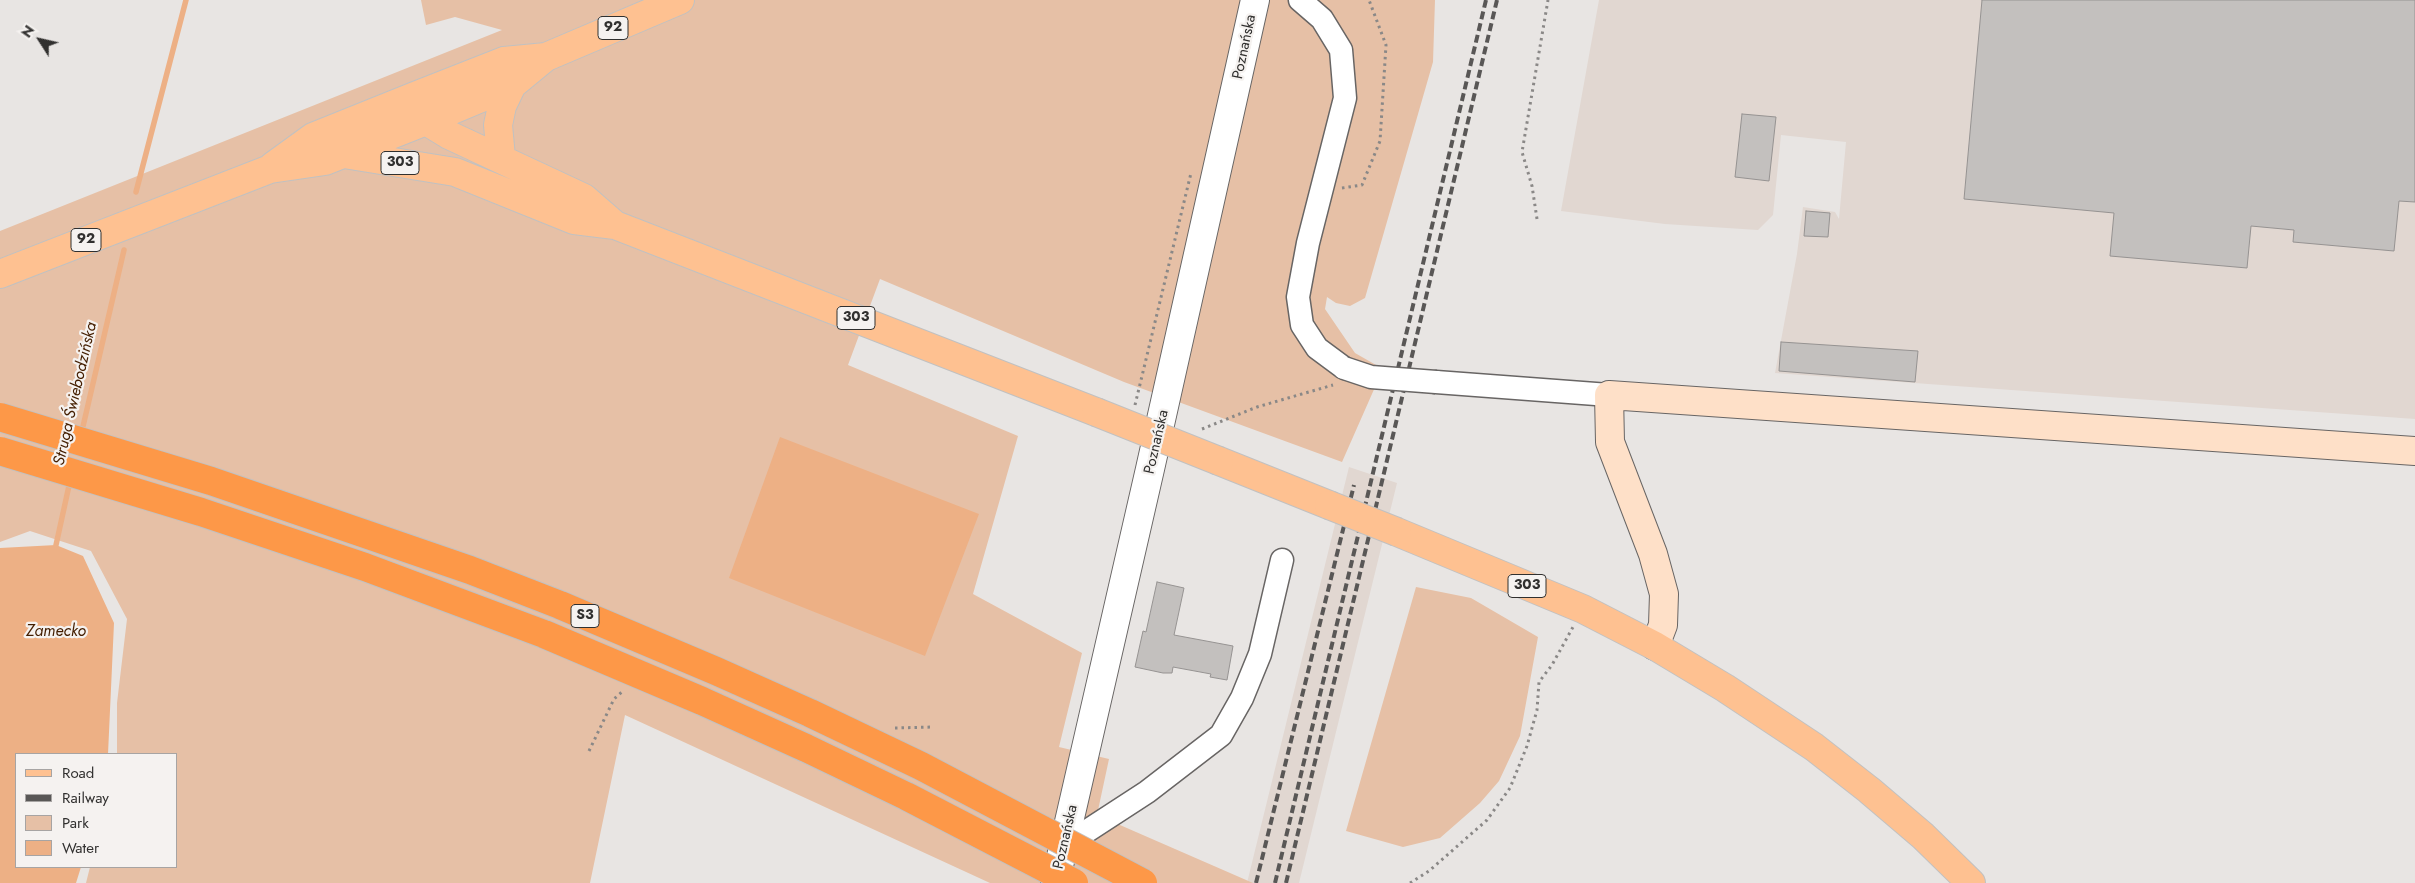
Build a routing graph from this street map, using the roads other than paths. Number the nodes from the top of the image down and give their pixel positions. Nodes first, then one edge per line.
1 (680, 0) edge
2 (1255, 0) edge
3 (1300, 0) edge
4 (546, 57) junction
5 (512, 85) junction
6 (415, 96) junction
7 (426, 121) junction
8 (344, 154) junction
9 (501, 157) junction
10 (270, 168) junction
11 (454, 172) junction
12 (615, 225) junction
13 (0, 274) edge
14 (1609, 395) junction
15 (0, 417) edge
16 (0, 451) edge
17 (2415, 451) edge
18 (1282, 560) dead end
19 (1655, 646) junction
20 (1064, 846) junction
21 (1055, 883) edge
22 (1074, 883) edge
23 (1143, 883) edge
24 (1971, 883) edge

1 - 4 main road, 92
2 - 20 street, Poznańska
3 - 14 street, bridge
4 - 5 main road, 92
4 - 6 main road, 92
5 - 7 main road, 92
5 - 9 main road
6 - 7 main road, 303
6 - 10 main road, 92
7 - 8 main road, 92
7 - 9 main road, 303
7 - 11 main road, 303
8 - 10 main road, 92
8 - 11 main road, 303
9 - 12 main road, 303
10 - 13 main road, 92
11 - 12 main road, 303
12 - 19 main road, 303, bridge
14 - 17 main road
14 - 19 main road
15 - 23 highway, S3, bridge
16 - 22 highway, S3, bridge
18 - 20 street
19 - 24 main road
20 - 21 street, Poznańska

